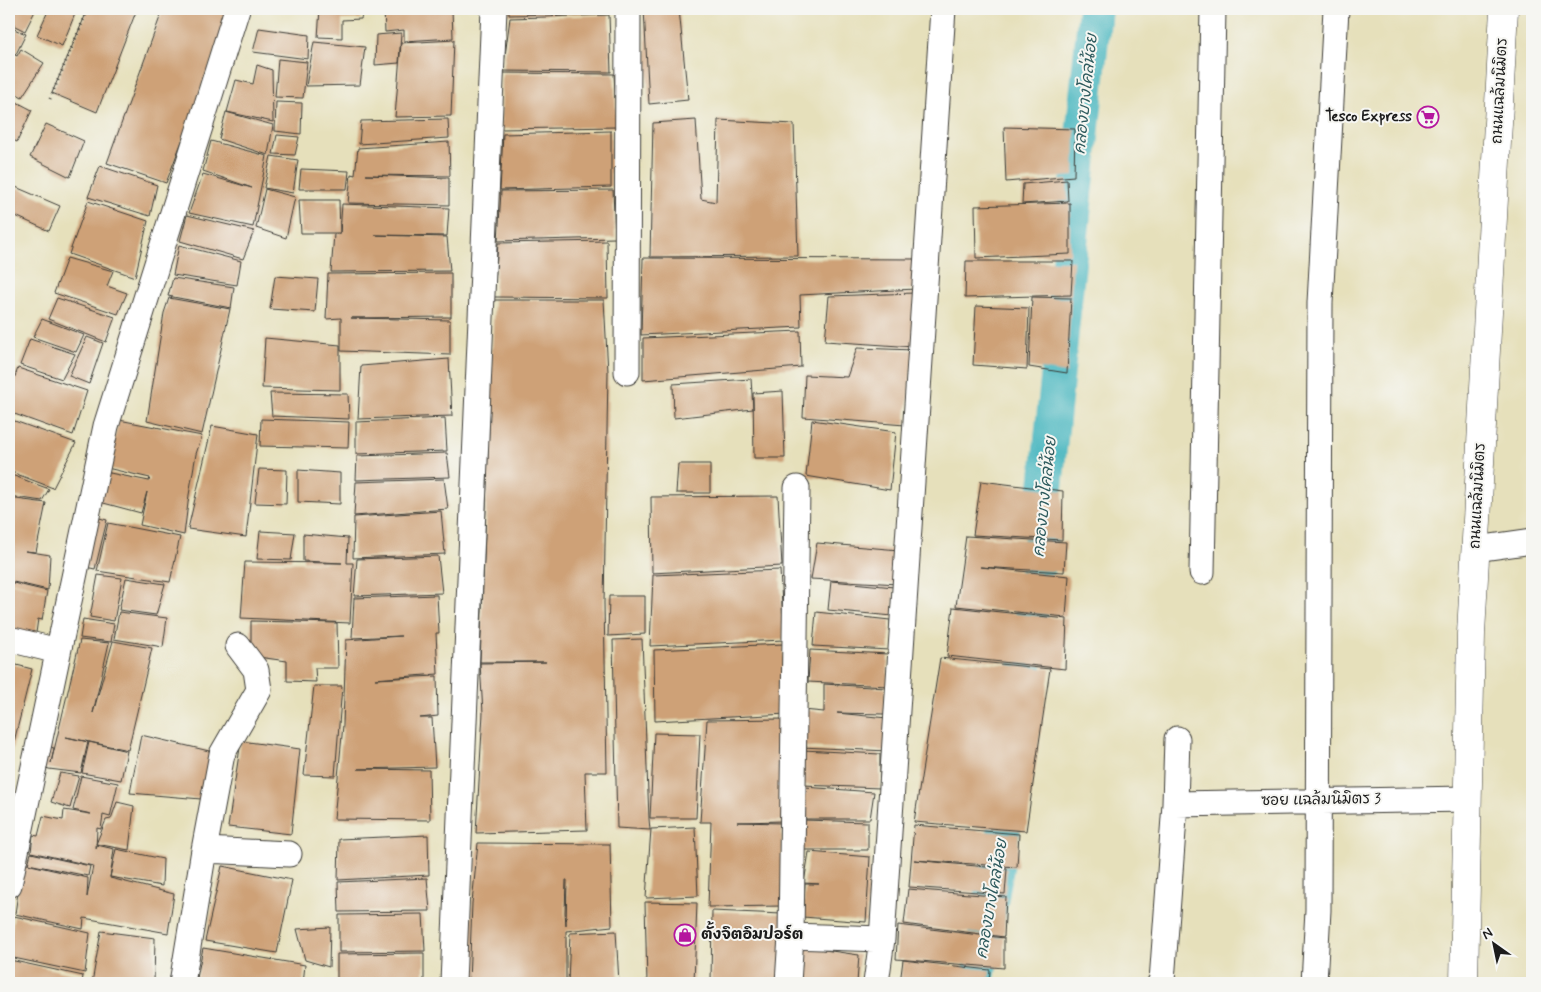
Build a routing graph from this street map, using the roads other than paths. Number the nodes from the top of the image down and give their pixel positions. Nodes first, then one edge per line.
1 (237, 9) edge
2 (494, 9) edge
3 (628, 9) edge
4 (943, 9) edge
5 (1213, 9) edge
6 (1336, 9) edge
7 (1504, 9) edge
8 (627, 372) dead end
9 (797, 488) dead end
10 (1532, 541) edge
11 (1476, 549) junction
12 (1202, 572) dead end
13 (9, 639) edge
14 (238, 646) dead end
15 (58, 651) junction
16 (1177, 738) dead end
17 (1468, 799) junction
18 (1319, 800) junction
19 (17, 803) edge
20 (1175, 804) junction
21 (204, 850) junction
22 (289, 854) dead end
23 (9, 885) edge
24 (791, 936) junction
25 (882, 939) junction
26 (182, 983) edge
27 (453, 983) edge
28 (788, 983) edge
29 (876, 983) edge
30 (1160, 983) edge
31 (1314, 983) edge
32 (1464, 983) edge

1 - 15 street
2 - 27 street
3 - 8 street
4 - 25 street
5 - 12 street
6 - 18 street
7 - 11 street, ถนนแฉล้มนิมิตร
9 - 24 street
10 - 11 street
11 - 17 street, ถนนแฉล้มนิมิตร
13 - 15 street
14 - 21 street
15 - 19 street
16 - 20 street
17 - 18 street, ซอย แฉล้มนิมิตร 3
17 - 32 street, ถนนแฉล้มนิมิตร
18 - 20 street, ซอย แฉล้มนิมิตร 3
18 - 31 street
19 - 23 street
20 - 30 street
21 - 22 street
21 - 26 street
24 - 25 street
24 - 28 street
25 - 29 street

